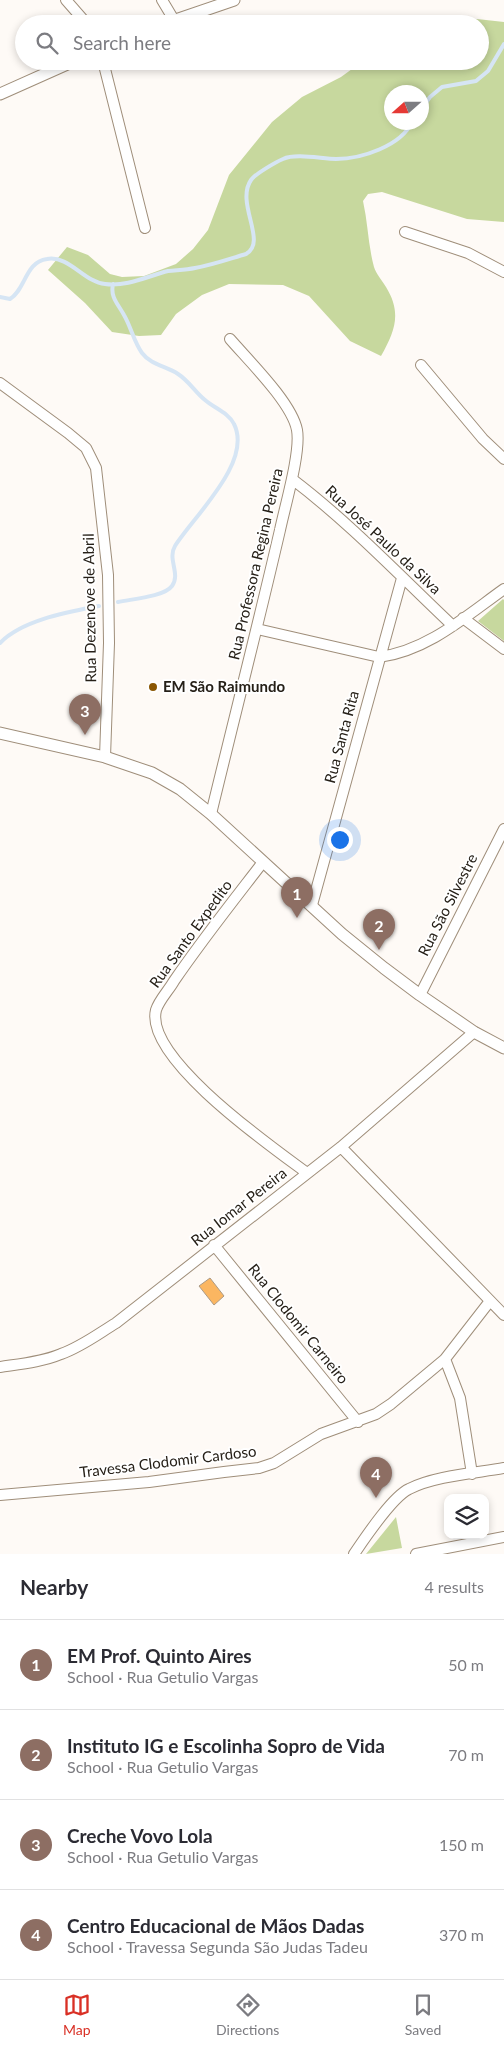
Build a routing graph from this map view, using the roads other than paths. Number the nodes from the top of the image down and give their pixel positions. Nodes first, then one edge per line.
1 (66, 0) edge
2 (162, 0) edge
3 (234, 0) edge
4 (79, 15) edge
5 (167, 15) edge
6 (190, 15) edge
7 (54, 70) edge
8 (106, 70) edge
9 (0, 94) edge
10 (145, 228) dead end
11 (405, 232) dead end
12 (504, 272) edge
13 (230, 339) dead end
14 (421, 364) dead end
15 (0, 384) edge
16 (504, 459) edge
17 (292, 479) junction
18 (402, 578) junction
19 (504, 589) edge
20 (463, 618) junction
21 (453, 626) junction
22 (257, 630) junction
23 (504, 649) edge
24 (379, 657) junction
25 (0, 733) edge
26 (105, 758) junction
27 (211, 814) junction
28 (504, 829) edge
29 (263, 862) junction
30 (312, 905) junction
31 (420, 995) junction
32 (474, 1032) junction
33 (504, 1048) edge
34 (341, 1146) junction
35 (307, 1173) junction
36 (214, 1245) junction
37 (490, 1301) junction
38 (504, 1315) edge
39 (445, 1359) junction
40 (0, 1367) edge
41 (358, 1422) junction
42 (504, 1468) edge
43 (472, 1474) junction
44 (0, 1494) edge
45 (504, 1537) edge
46 (354, 1554) edge
47 (416, 1554) edge

1 - 4 street
2 - 5 street
3 - 6 street
7 - 9 street
8 - 10 street
11 - 12 street
13 - 17 street, Rua Professora Regina Pereira
14 - 16 street
15 - 26 street, Rua Dezenove de Abril
17 - 18 street, Rua José Paulo da Silva
17 - 22 street, Rua Professora Regina Pereira
18 - 21 street, Rua José Paulo da Silva
18 - 24 street, Rua Santa Rita
19 - 20 street
20 - 21 street
20 - 23 street
21 - 24 street
22 - 24 street
22 - 27 street, Rua Professora Regina Pereira
24 - 30 street, Rua Santa Rita
25 - 26 street
26 - 27 street
27 - 29 street
28 - 31 street, Rua São Silvestre
29 - 30 street
29 - 35 street, Rua Santo Expedito
30 - 31 street
31 - 32 street
32 - 33 street
32 - 34 street, Rua Iomar Pereira
34 - 35 street, Rua Iomar Pereira
34 - 37 street
35 - 36 street, Rua Iomar Pereira
36 - 40 street, Rua Iomar Pereira
36 - 41 street, Rua Clodomir Carneiro
37 - 38 street
37 - 39 street, Travessa Clodomir Cardoso
39 - 41 street, Travessa Clodomir Cardoso
39 - 43 street
41 - 44 street, Travessa Clodomir Cardoso
42 - 43 street
43 - 46 street
45 - 47 street

